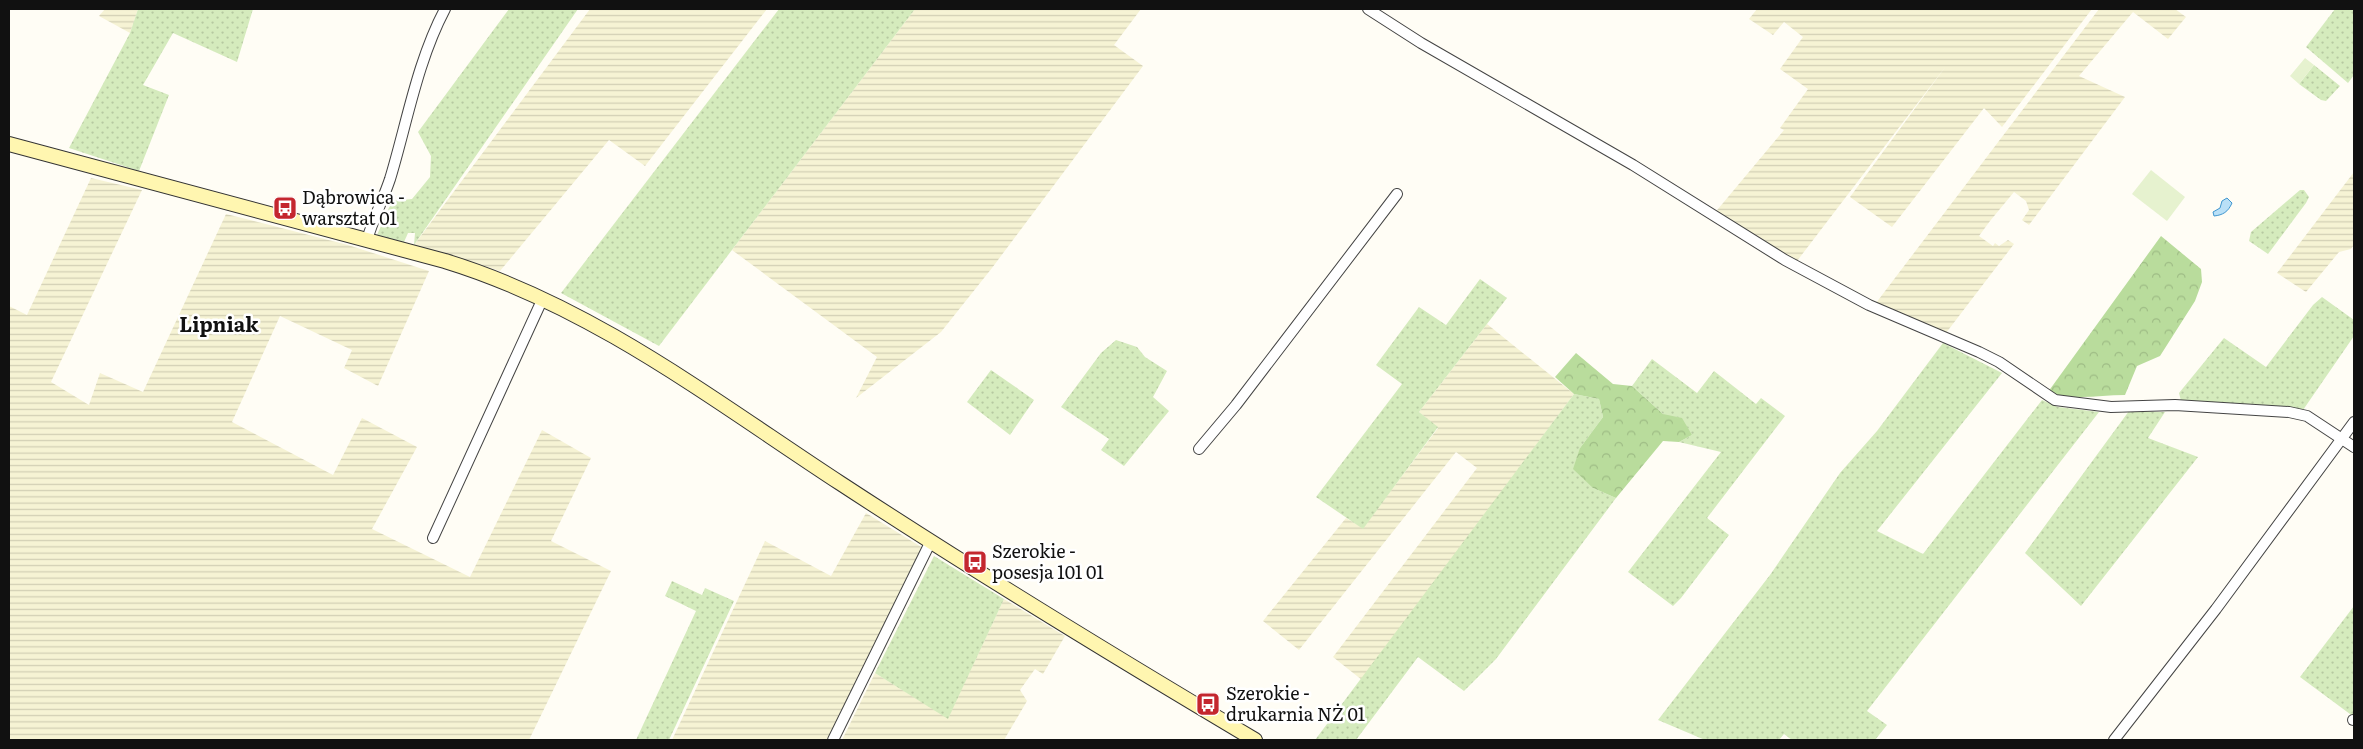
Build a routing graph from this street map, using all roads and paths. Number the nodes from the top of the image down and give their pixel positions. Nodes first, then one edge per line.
1 (445, 9) edge
2 (1368, 9) edge
3 (9, 144) edge
4 (1397, 194) dead end
5 (367, 240) junction
6 (543, 298) junction
7 (2354, 422) edge
8 (2341, 439) junction
9 (2354, 447) edge
10 (1199, 449) dead end
11 (433, 538) dead end
12 (931, 541) junction
13 (833, 740) edge
14 (1255, 740) edge
15 (2114, 740) edge

1 - 5 street
2 - 8 street
3 - 5 street
4 - 10 street
5 - 6 street
6 - 11 street
6 - 12 street
7 - 8 street
8 - 9 street
8 - 15 street
12 - 13 street
12 - 14 street

